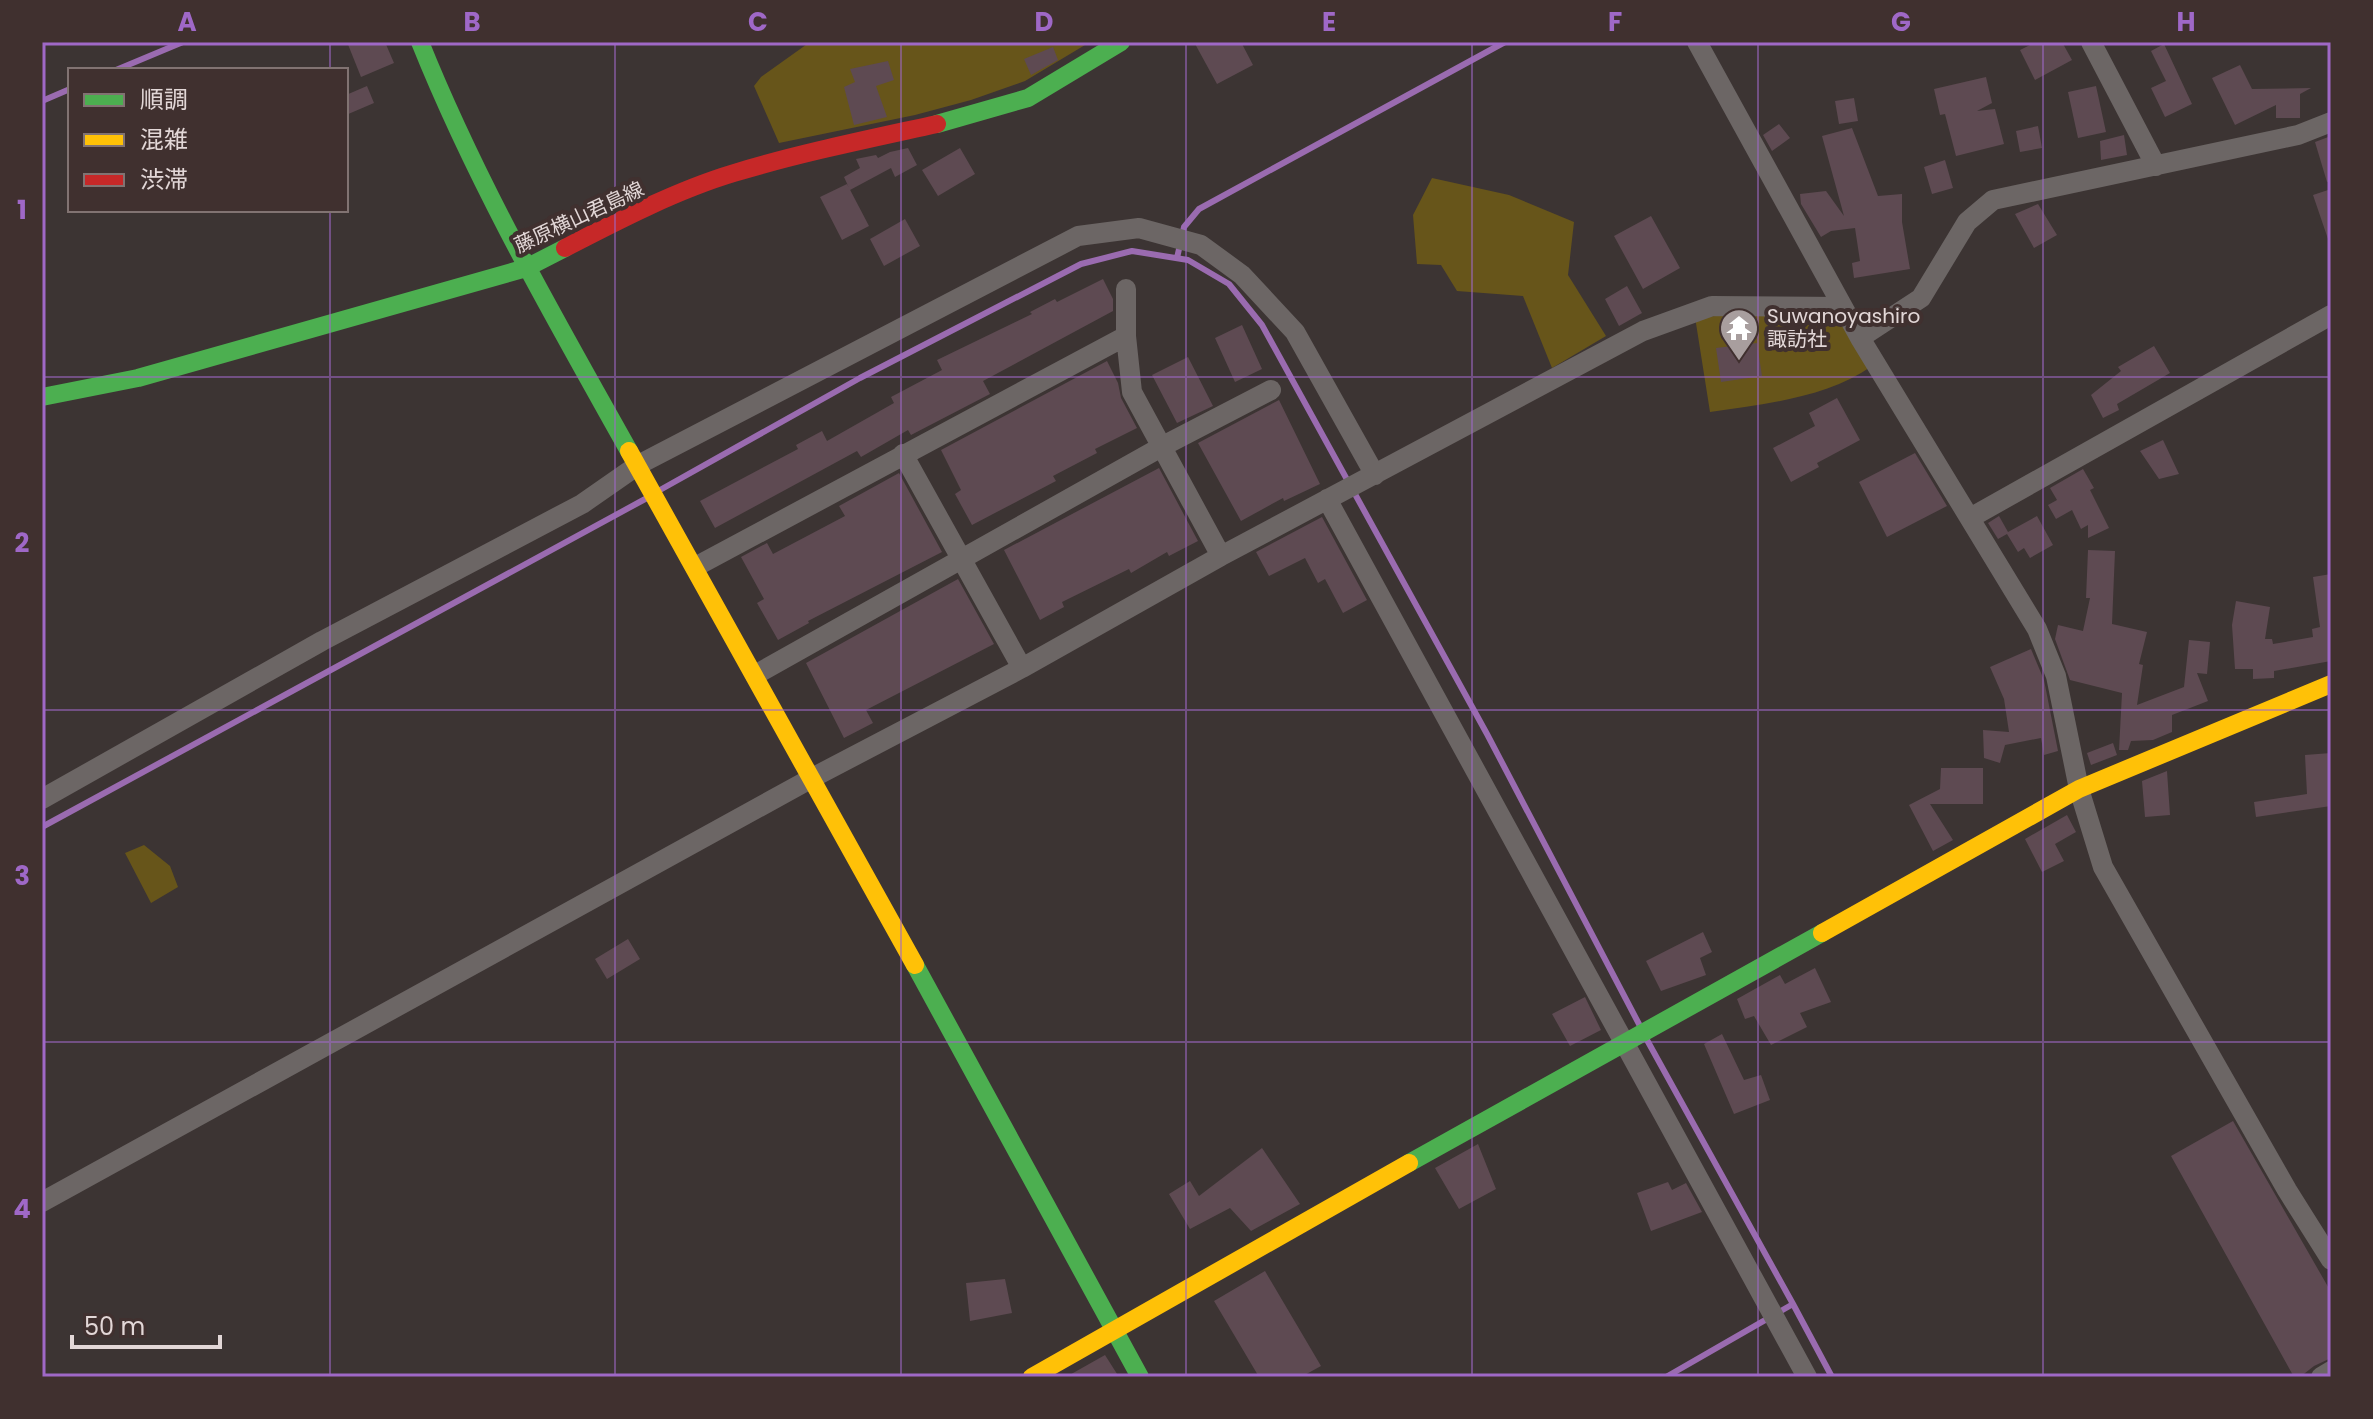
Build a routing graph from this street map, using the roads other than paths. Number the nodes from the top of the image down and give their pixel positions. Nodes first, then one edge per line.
1 (420, 42) edge
2 (1121, 42) edge
3 (1697, 42) edge
4 (2091, 42) edge
5 (2331, 122) edge
6 (2156, 166) junction
7 (526, 268) junction
8 (1126, 289) dead end
9 (1842, 307) junction
10 (2331, 315) edge
11 (1126, 336) junction
12 (1860, 338) junction
13 (1271, 390) dead end
14 (42, 397) edge
15 (1163, 446) junction
16 (903, 454) junction
17 (638, 465) junction
18 (1375, 475) junction
19 (1332, 497) junction
20 (1970, 518) junction
21 (1221, 556) junction
22 (961, 558) junction
23 (695, 567) junction
24 (1022, 668) junction
25 (755, 675) junction
26 (2331, 684) edge
27 (812, 778) junction
28 (2079, 789) junction
29 (42, 799) edge
30 (1625, 1044) junction
31 (42, 1202) edge
32 (2331, 1260) edge
33 (1112, 1330) junction
34 (2331, 1371) edge
35 (1032, 1377) edge
36 (1140, 1377) edge
37 (1807, 1377) edge
38 (2321, 1377) edge

1 - 7 street
2 - 7 street, 藤原横山君島線
3 - 9 street
4 - 6 street
5 - 6 street
6 - 12 street
7 - 14 street, 藤原横山君島線
7 - 17 street
8 - 11 street
9 - 12 street
9 - 18 street
10 - 20 street
11 - 15 street
11 - 16 street
12 - 20 street
13 - 15 street
15 - 21 street
15 - 22 street
16 - 22 street
16 - 23 street
17 - 18 street
17 - 23 street
17 - 29 street
18 - 19 street
19 - 21 street
19 - 30 street
20 - 28 street
21 - 24 street
22 - 24 street
22 - 25 street
23 - 25 street
24 - 27 street
25 - 27 street
26 - 28 street
27 - 31 street
27 - 33 street
28 - 30 street
28 - 32 street
30 - 33 street
30 - 37 street
33 - 35 street
33 - 36 street
34 - 38 street

